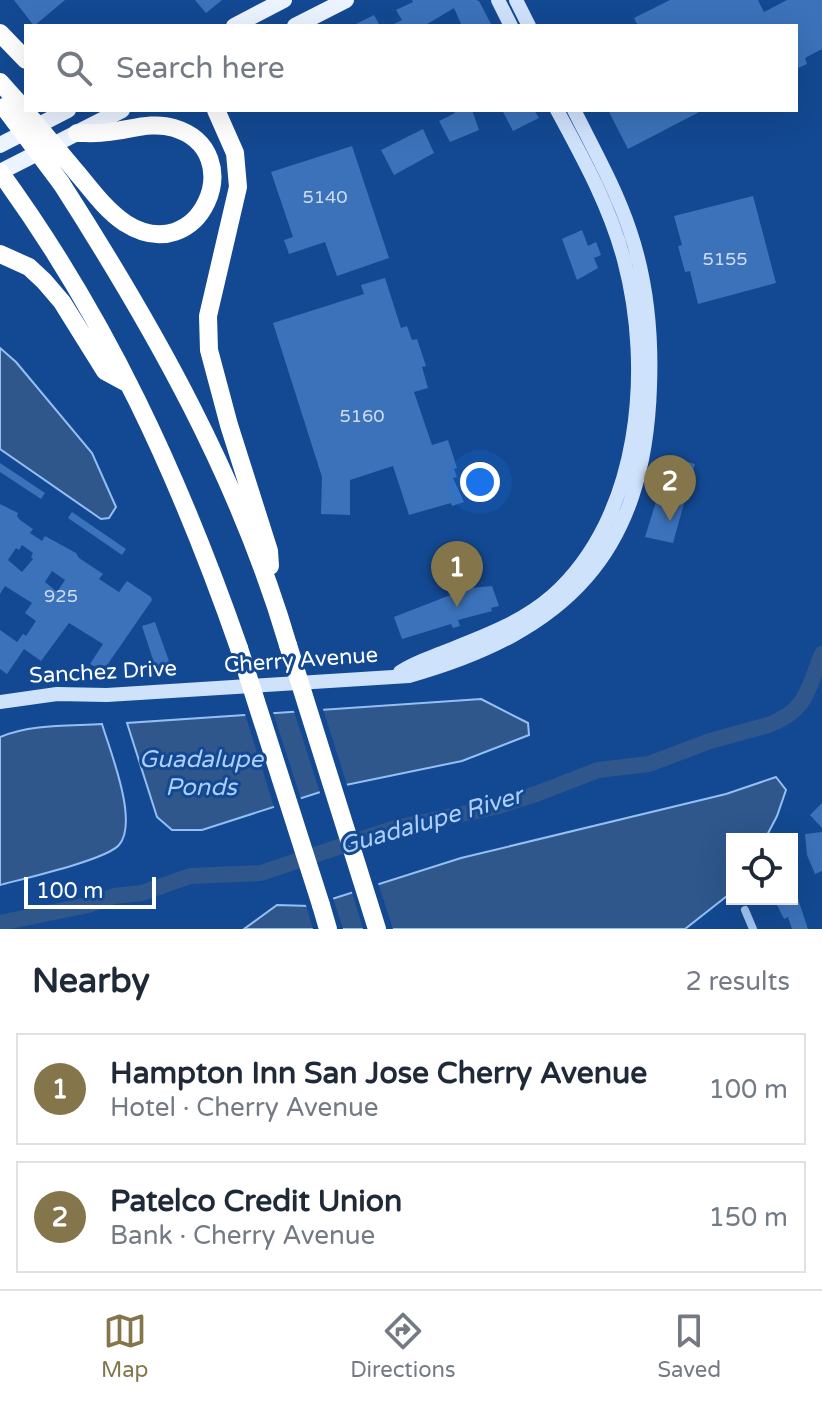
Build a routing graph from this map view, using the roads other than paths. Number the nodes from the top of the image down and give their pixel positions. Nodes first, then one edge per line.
1 (284, 0) edge
2 (346, 0) edge
3 (498, 0) edge
4 (516, 0) edge
5 (238, 24) edge
6 (299, 24) edge
7 (510, 24) edge
8 (528, 24) edge
9 (0, 33) edge
10 (24, 58) edge
11 (0, 82) edge
12 (7, 103) edge
13 (64, 112) edge
14 (118, 112) edge
15 (217, 112) edge
16 (558, 112) edge
17 (575, 112) edge
18 (77, 133) junction
19 (0, 145) edge
20 (0, 172) edge
21 (0, 254) edge
22 (129, 384) junction
23 (272, 592) junction
24 (396, 675) junction
25 (209, 689) joint
26 (0, 702) edge
27 (745, 910) dead end
28 (328, 929) edge
29 (377, 929) edge
30 (753, 929) edge

1 - 5 main road
2 - 6 main road
3 - 7 street
4 - 8 street
9 - 10 highway
11 - 12 highway
12 - 18 highway, bridge
12 - 23 highway, bridge
13 - 19 main road
14 - 18 main road
15 - 23 highway
16 - 24 street, Cherry Avenue
17 - 24 street, Cherry Avenue
18 - 20 main road
20 - 22 highway
21 - 22 highway
22 - 28 highway, bridge
23 - 29 highway, bridge
24 - 25 street, Cherry Avenue
25 - 26 street, Sanchez Drive
27 - 30 street

